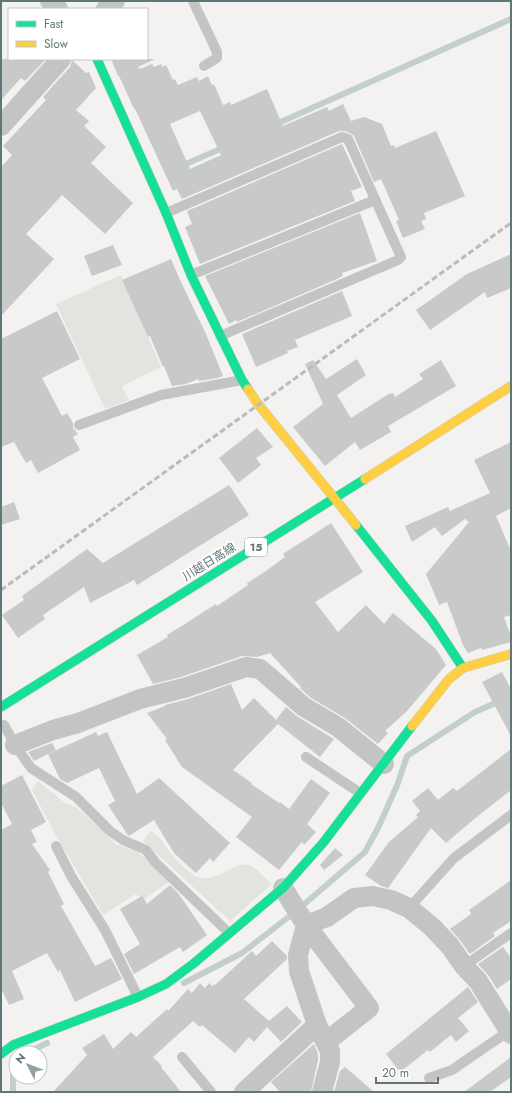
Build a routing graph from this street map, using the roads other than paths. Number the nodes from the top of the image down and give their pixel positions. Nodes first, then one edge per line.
1 (115, 1) edge
2 (193, 1) edge
3 (107, 8) edge
4 (60, 60) edge
5 (97, 60) edge
6 (204, 66) dead end
7 (1, 126) edge
8 (375, 200) junction
9 (166, 213) junction
10 (191, 275) junction
11 (220, 336) junction
12 (242, 380) junction
13 (511, 386) edge
14 (79, 425) dead end
15 (335, 498) junction
16 (511, 654) edge
17 (463, 668) junction
18 (1, 707) edge
19 (4, 725) dead end
20 (15, 746) junction
21 (306, 757) dead end
22 (384, 764) junction
23 (360, 793) junction
24 (511, 815) edge
25 (56, 846) dead end
26 (283, 888) junction
27 (409, 908) junction
28 (300, 914) junction
29 (229, 933) junction
30 (511, 933) edge
31 (464, 966) junction
32 (138, 997) junction
33 (510, 1032) edge
34 (322, 1033) junction
35 (1, 1054) edge
36 (182, 1057) dead end
37 (428, 1078) dead end
38 (211, 1092) edge
39 (244, 1092) edge
40 (322, 1092) edge

1 - 3 street
2 - 6 lane
4 - 7 street
5 - 9 street
8 - 9 lane
8 - 10 lane
8 - 11 lane
9 - 10 street
10 - 11 street
11 - 12 street
12 - 14 lane
12 - 15 street
13 - 15 street, 川越日高線 / 15
15 - 17 street
15 - 18 street, 川越日高線 / 15
16 - 17 street
17 - 22 street
19 - 20 lane
20 - 22 street
20 - 29 lane
21 - 23 lane
22 - 23 street
23 - 26 street
24 - 27 lane
25 - 32 lane
26 - 28 street
26 - 29 street
27 - 28 street
27 - 31 street
28 - 34 street
28 - 34 street
29 - 32 street
30 - 31 lane
31 - 33 street
32 - 35 street
33 - 37 lane
34 - 39 street
34 - 40 street
36 - 38 lane

